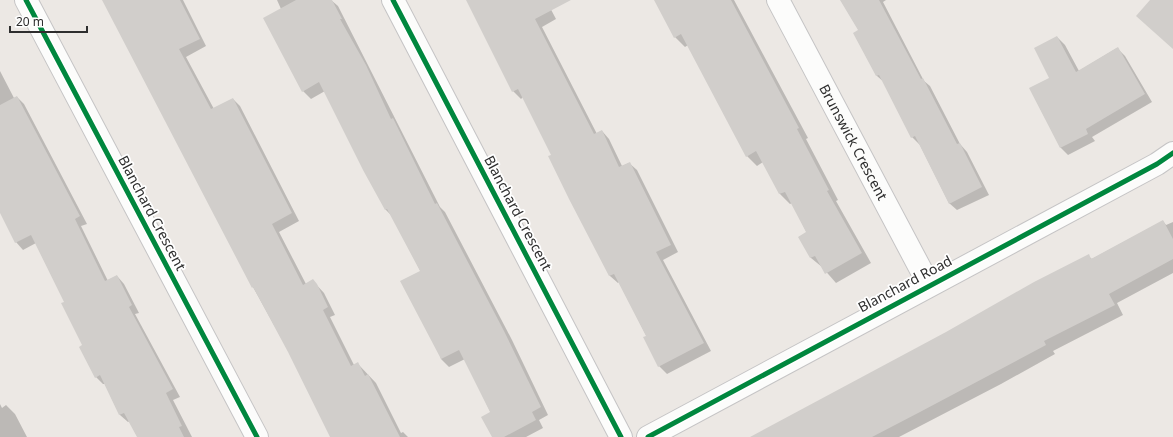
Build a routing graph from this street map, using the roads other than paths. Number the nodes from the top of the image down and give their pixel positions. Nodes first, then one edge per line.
1 (26, 0) edge
2 (393, 0) edge
3 (778, 0) edge
4 (1173, 153) edge
5 (929, 285) junction
6 (257, 437) edge
7 (621, 437) edge
8 (648, 437) edge

1 - 6 street, Blanchard Crescent
2 - 7 street, Blanchard Crescent
3 - 5 street, Brunswick Crescent
4 - 5 street, Blanchard Road
5 - 8 street, Blanchard Road

